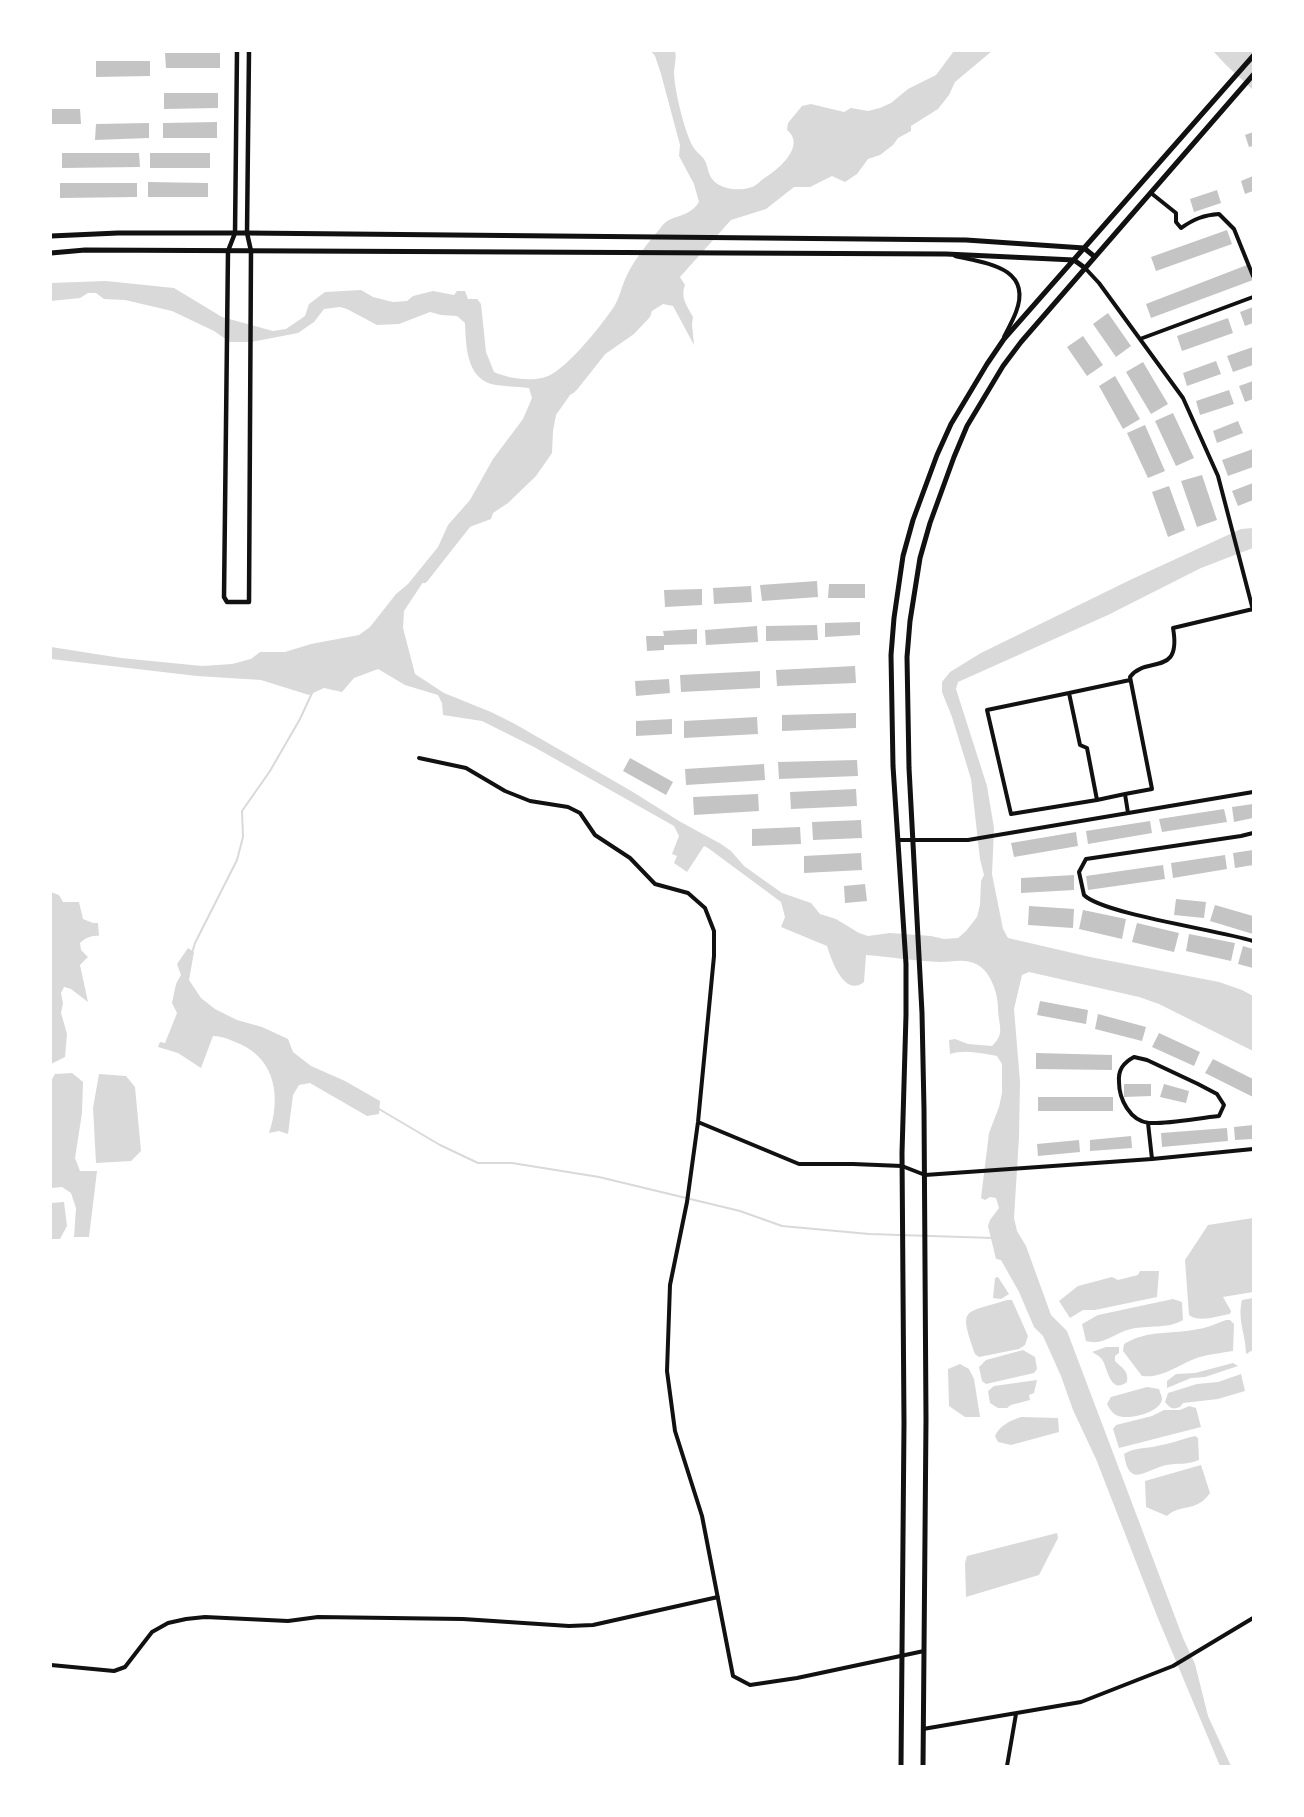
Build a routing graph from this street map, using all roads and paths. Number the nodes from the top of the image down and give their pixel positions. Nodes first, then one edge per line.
1 (237, 51) edge
2 (249, 51) edge
3 (1253, 56) edge
4 (1253, 75) edge
5 (1151, 193) junction
6 (235, 233) junction
7 (246, 233) junction
8 (51, 236) edge
9 (1084, 248) junction
10 (228, 251) junction
11 (251, 251) junction
12 (51, 254) edge
13 (946, 254) junction
14 (1095, 257) junction
15 (1074, 261) junction
16 (1085, 268) junction
17 (1253, 276) edge
18 (1253, 297) edge
19 (1140, 339) junction
20 (1000, 346) junction
21 (1252, 601) edge
22 (1253, 610) edge
23 (1131, 680) junction
24 (1069, 693) junction
25 (419, 758) dead end
26 (1253, 792) edge
27 (1125, 794) junction
28 (1097, 800) junction
29 (1128, 813) junction
30 (1253, 832) edge
31 (898, 840) junction
32 (913, 840) junction
33 (1253, 940) edge
34 (698, 1122) junction
35 (1148, 1123) junction
36 (1253, 1149) edge
37 (1152, 1160) junction
38 (903, 1166) junction
39 (925, 1175) junction
40 (718, 1597) junction
41 (1253, 1618) edge
42 (924, 1651) junction
43 (902, 1655) junction
44 (51, 1665) edge
45 (1016, 1714) junction
46 (923, 1729) junction
47 (901, 1766) edge
48 (923, 1766) edge
49 (1007, 1766) edge

1 - 6 street
2 - 7 street
3 - 9 main road
4 - 5 main road
5 - 14 main road
5 - 17 street
6 - 7 main road
6 - 8 main road
6 - 10 street
7 - 9 main road
7 - 11 street
9 - 14 main road
9 - 15 main road
10 - 11 main road
10 - 11 street
10 - 12 main road
11 - 13 main road
13 - 15 main road
13 - 20 street
14 - 16 main road
15 - 16 main road
15 - 20 main road
16 - 19 street
16 - 32 main road
18 - 19 street
19 - 21 street
20 - 31 main road
21 - 22 street
22 - 23 street
23 - 24 street
23 - 27 street
24 - 28 street
24 - 28 street
25 - 34 street
26 - 29 street
27 - 28 street
27 - 29 street
29 - 32 street
30 - 33 street
31 - 32 street
31 - 38 main road
32 - 39 main road
34 - 38 street
34 - 40 street
35 - 35 street
35 - 37 street
36 - 37 street
37 - 39 street
38 - 39 street
38 - 43 main road
39 - 42 main road
40 - 43 street
40 - 44 street
41 - 45 street
42 - 43 street
42 - 46 main road
43 - 47 main road
45 - 46 street
45 - 49 street
46 - 48 main road

